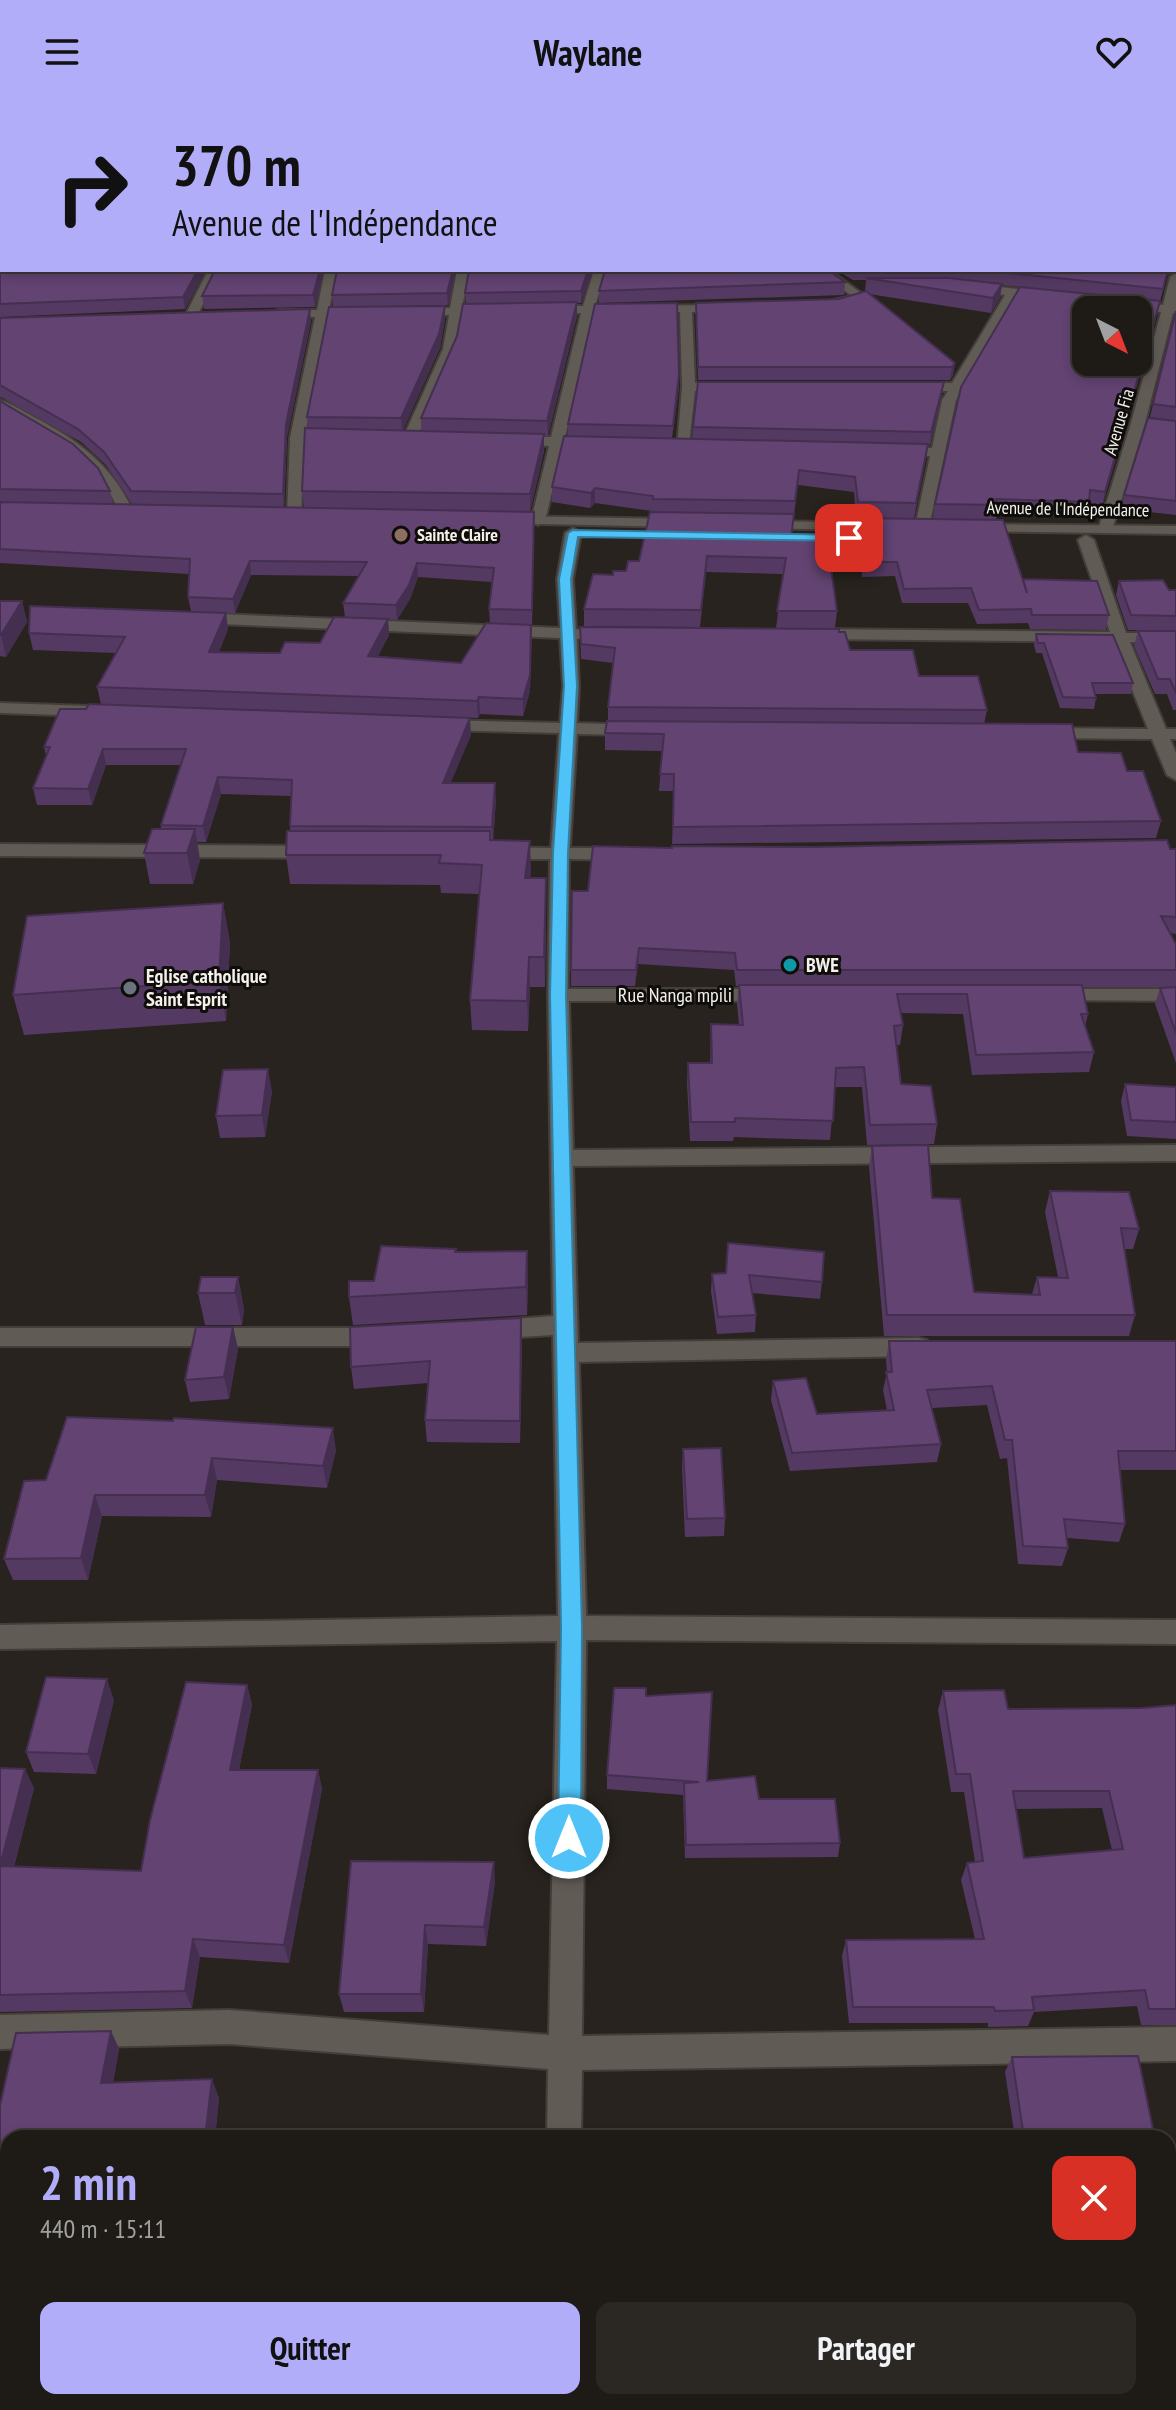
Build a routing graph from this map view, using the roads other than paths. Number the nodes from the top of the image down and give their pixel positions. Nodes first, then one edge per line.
1 (213, 272) edge
2 (331, 272) edge
3 (463, 272) edge
4 (599, 272) edge
5 (826, 272) edge
6 (1176, 277) edge
7 (960, 287) edge
8 (1013, 292) junction
9 (1060, 298) edge
10 (824, 305) edge
11 (741, 307) edge
12 (588, 308) junction
13 (1152, 308) edge
14 (686, 309) junction
15 (529, 310) edge
16 (1172, 310) edge
17 (514, 311) edge
18 (456, 312) junction
19 (321, 313) junction
20 (374, 313) edge
21 (401, 313) edge
22 (263, 314) edge
23 (206, 315) edge
24 (175, 316) edge
25 (191, 316) junction
26 (689, 387) junction
27 (749, 387) edge
28 (898, 387) edge
29 (955, 387) junction
30 (0, 404) edge
31 (297, 438) junction
32 (356, 439) edge
33 (410, 440) edge
34 (497, 441) edge
35 (555, 441) junction
36 (618, 443) edge
37 (666, 445) edge
38 (682, 445) junction
39 (698, 446) edge
40 (879, 450) edge
41 (937, 452) junction
42 (126, 517) edge
43 (293, 521) edge
44 (538, 521) junction
45 (748, 530) edge
46 (937, 530) junction
47 (1105, 530) junction
48 (1176, 530) edge
49 (573, 533) junction
50 (967, 540) edge
51 (1086, 540) junction
52 (1176, 540) edge
53 (170, 617) edge
54 (795, 633) edge
55 (567, 634) junction
56 (598, 634) edge
57 (1176, 638) edge
58 (1120, 639) junction
59 (0, 708) edge
60 (111, 712) edge
61 (427, 724) edge
62 (569, 730) junction
63 (649, 730) edge
64 (1030, 733) edge
65 (1157, 734) junction
66 (1176, 734) edge
67 (1176, 775) edge
68 (0, 850) edge
69 (342, 852) edge
70 (483, 853) edge
71 (560, 853) junction
72 (639, 854) edge
73 (558, 995) junction
74 (796, 995) edge
75 (1033, 995) edge
76 (1176, 995) edge
77 (1176, 1153) edge
78 (560, 1158) junction
79 (563, 1325) junction
80 (469, 1331) edge
81 (406, 1335) edge
82 (0, 1337) edge
83 (947, 1347) edge
84 (564, 1353) junction
85 (572, 1628) junction
86 (1176, 1632) edge
87 (0, 1637) edge
88 (0, 2032) edge
89 (1176, 2044) edge
90 (566, 2053) junction
91 (564, 2130) edge

1 - 25 street
2 - 19 street
3 - 18 street
4 - 12 street
5 - 10 street
6 - 16 street, Avenue Fia
7 - 8 street
8 - 9 street
8 - 29 street
11 - 14 street
12 - 14 street
12 - 15 street
12 - 35 street
13 - 16 street
14 - 26 street
16 - 47 street, Avenue Fia
17 - 18 street
18 - 21 street
18 - 33 street
19 - 20 street
19 - 22 street
19 - 31 street
23 - 25 street
24 - 25 street
26 - 27 street
26 - 38 street
28 - 29 street
29 - 41 street
30 - 42 street
31 - 32 street
31 - 43 street
34 - 35 street
35 - 36 street
35 - 44 street
37 - 38 street
38 - 39 street
40 - 41 street
41 - 46 street
44 - 49 street
44 - 49 street
45 - 46 street, Avenue de l'Indépendance
46 - 47 street, Avenue de l'Indépendance
47 - 48 street, Avenue de l'Indépendance
49 - 55 street
50 - 51 street, Avenue de l'Indépendance
51 - 52 street, Avenue de l'Indépendance
51 - 58 street
53 - 55 street
54 - 58 street
55 - 56 street
55 - 62 street
57 - 58 street
58 - 65 street
59 - 60 street
61 - 62 street
62 - 63 street
62 - 71 street
64 - 65 street
65 - 66 street
65 - 67 street
68 - 69 street
70 - 71 street
71 - 72 street
71 - 73 street
73 - 74 street, Rue Nanga mpili
73 - 78 street
75 - 76 street
77 - 78 street
78 - 79 street
79 - 80 street
79 - 84 street
81 - 82 street
83 - 84 street
84 - 85 street
85 - 86 street
85 - 87 street
85 - 90 street
88 - 90 street
89 - 90 street
90 - 91 street

